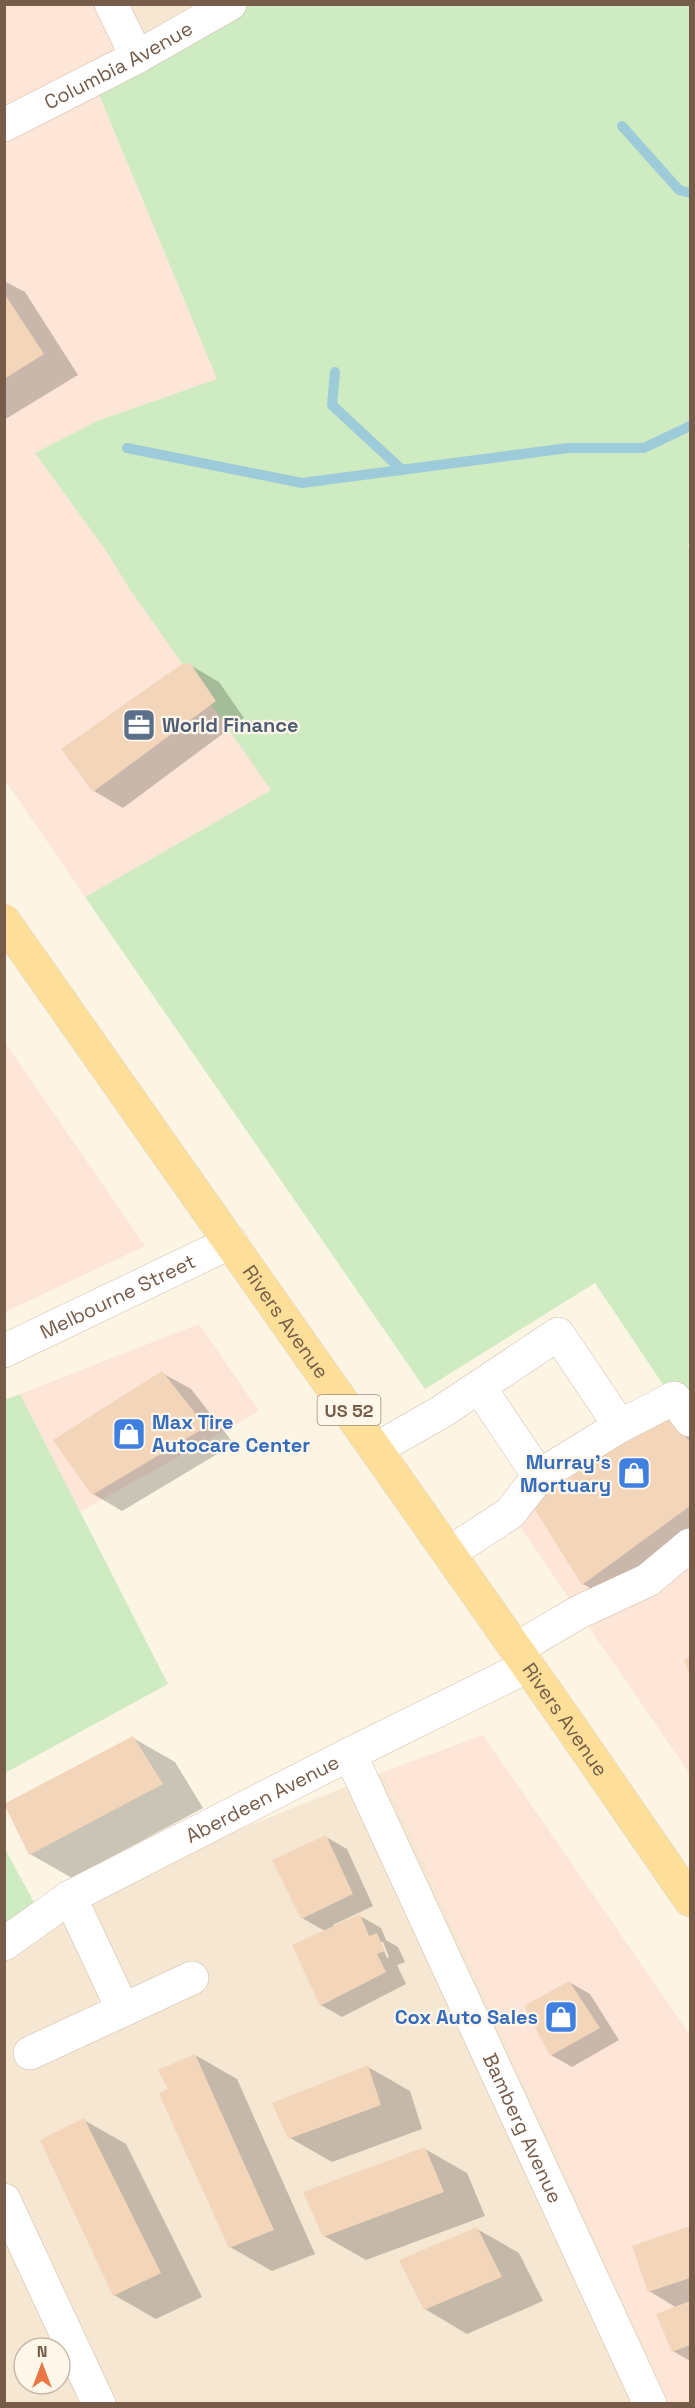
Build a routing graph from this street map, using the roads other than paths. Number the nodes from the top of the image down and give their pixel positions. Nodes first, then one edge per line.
1 (111, 4) edge
2 (230, 4) edge
3 (137, 57) junction
4 (4, 125) edge
5 (4, 921) edge
6 (231, 1242) junction
7 (4, 1351) edge
8 (480, 1388) junction
9 (690, 1420) edge
10 (620, 1426) junction
11 (376, 1449) junction
12 (539, 1476) junction
13 (690, 1545) edge
14 (449, 1553) junction
15 (522, 1658) junction
16 (350, 1754) junction
17 (70, 1897) junction
18 (690, 1900) edge
19 (4, 1944) edge
20 (192, 1978) dead end
21 (123, 2010) junction
22 (30, 2053) dead end
23 (4, 2200) edge
24 (99, 2403) edge
25 (650, 2403) edge

1 - 3 street
2 - 3 street, Columbia Avenue
3 - 4 street, Columbia Avenue
5 - 6 main road, Rivers Avenue / US 52
6 - 7 street, Melbourne Street
6 - 11 main road, Rivers Avenue / US 52
8 - 10 street
8 - 11 street
8 - 12 street
9 - 10 street
10 - 12 street
11 - 14 main road, Rivers Avenue / US 52
12 - 14 street
13 - 15 street, Aberdeen Avenue
14 - 15 main road, Rivers Avenue / US 52
15 - 16 street, Aberdeen Avenue
15 - 18 main road, Rivers Avenue / US 52
16 - 17 street, Aberdeen Avenue
16 - 25 street, Bamberg Avenue
17 - 19 street, Aberdeen Avenue
17 - 21 street
20 - 21 street
21 - 22 street
23 - 24 street

